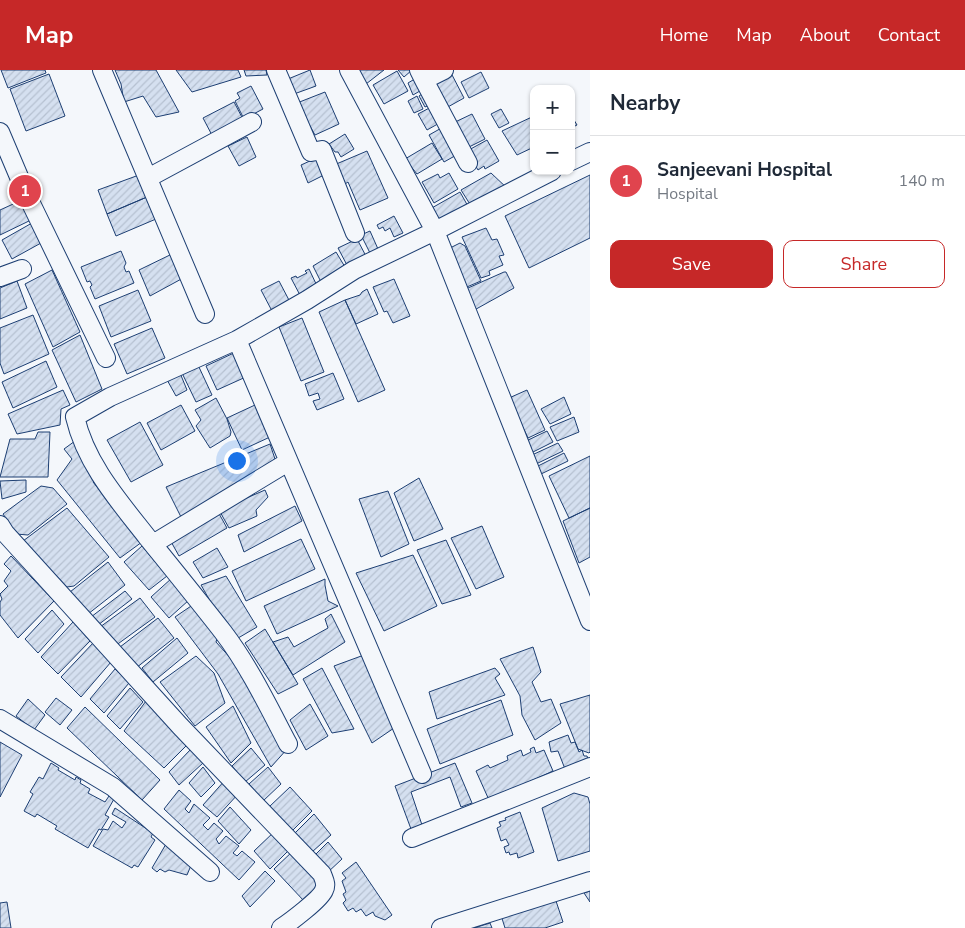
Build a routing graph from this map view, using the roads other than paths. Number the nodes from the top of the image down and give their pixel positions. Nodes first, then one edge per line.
1 (102, 70) edge
2 (276, 70) edge
3 (349, 70) edge
4 (444, 70) edge
5 (421, 75) edge
6 (252, 122) dead end
7 (0, 132) edge
8 (590, 152) edge
9 (575, 159) edge
10 (468, 162) dead end
11 (544, 175) edge
12 (148, 178) junction
13 (435, 231) junction
14 (355, 233) dead end
15 (22, 269) dead end
16 (0, 277) edge
17 (205, 314) dead end
18 (236, 340) junction
19 (106, 358) dead end
20 (288, 462) junction
21 (0, 525) edge
22 (153, 544) junction
23 (590, 621) edge
24 (0, 719) edge
25 (288, 744) dead end
26 (590, 768) edge
27 (422, 774) dead end
28 (412, 838) dead end
29 (210, 872) dead end
30 (590, 881) edge
31 (281, 928) edge
32 (441, 928) edge

1 - 12 street
2 - 14 street
3 - 13 street
4 - 5 street
5 - 10 street
6 - 12 street
7 - 19 street
8 - 9 street
11 - 13 street
12 - 17 street
13 - 18 street
13 - 23 street
15 - 16 street
18 - 20 street
18 - 22 street
20 - 22 street
20 - 27 street
21 - 31 street
22 - 25 street
24 - 29 street
26 - 28 street
30 - 32 street

